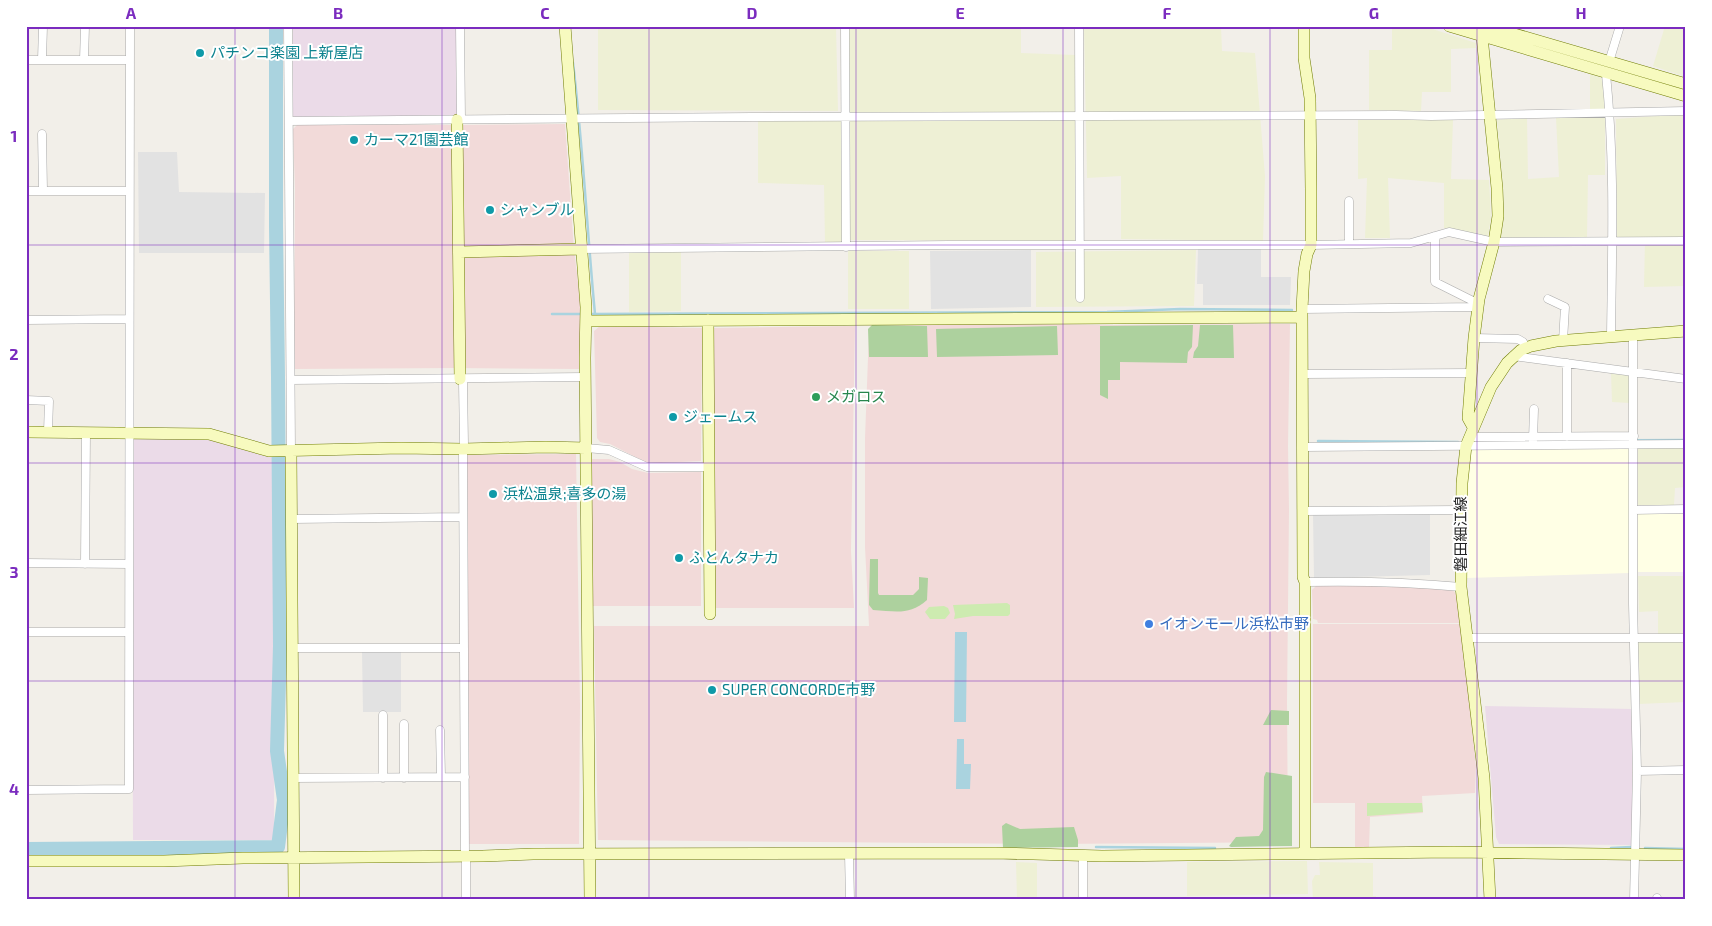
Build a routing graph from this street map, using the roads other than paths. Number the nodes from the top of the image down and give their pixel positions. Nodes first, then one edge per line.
1 (43, 26) edge
2 (85, 26) edge
3 (130, 26) edge
4 (288, 26) edge
5 (460, 26) edge
6 (565, 26) edge
7 (845, 26) edge
8 (1079, 26) edge
9 (1304, 26) edge
10 (1448, 26) edge
11 (1620, 26) edge
12 (1483, 29) edge
13 (26, 60) edge
14 (42, 60) junction
15 (84, 60) junction
16 (130, 60) junction
17 (1607, 68) junction
18 (1686, 84) edge
19 (1686, 96) edge
20 (1686, 111) edge
21 (1610, 113) junction
22 (1490, 114) junction
23 (1311, 115) junction
24 (1079, 116) junction
25 (845, 118) junction
26 (573, 119) junction
27 (459, 120) junction
28 (289, 122) junction
29 (42, 134) dead end
30 (26, 191) edge
31 (42, 191) junction
32 (128, 191) junction
33 (1349, 201) dead end
34 (1435, 236) junction
35 (1612, 241) junction
36 (1686, 241) edge
37 (1494, 242) junction
38 (1349, 243) junction
39 (1311, 245) junction
40 (1079, 246) junction
41 (846, 247) junction
42 (581, 249) junction
43 (458, 252) junction
44 (1080, 298) dead end
45 (1548, 299) dead end
46 (1479, 306) junction
47 (1302, 313) junction
48 (129, 319) junction
49 (26, 320) edge
50 (708, 320) junction
51 (592, 321) junction
52 (1686, 331) edge
53 (1633, 336) junction
54 (1611, 337) junction
55 (1474, 338) junction
56 (1564, 340) junction
57 (1526, 348) junction
58 (1513, 356) junction
59 (1567, 363) junction
60 (1634, 372) junction
61 (1472, 373) junction
62 (1303, 374) junction
63 (585, 377) junction
64 (460, 378) junction
65 (1686, 379) edge
66 (291, 380) junction
67 (26, 400) edge
68 (1534, 409) dead end
69 (26, 432) edge
70 (48, 432) junction
71 (86, 432) junction
72 (129, 433) junction
73 (1470, 437) junction
74 (1566, 437) junction
75 (1634, 440) junction
76 (1533, 441) junction
77 (1686, 444) edge
78 (1303, 447) junction
79 (586, 448) junction
80 (463, 449) junction
81 (291, 451) junction
82 (709, 467) junction
83 (1462, 510) junction
84 (1634, 510) junction
85 (1686, 510) edge
86 (1304, 511) junction
87 (463, 517) junction
88 (292, 519) junction
89 (26, 563) edge
90 (85, 564) junction
91 (129, 564) junction
92 (1305, 582) junction
93 (1461, 587) junction
94 (710, 614) dead end
95 (26, 632) edge
96 (129, 632) junction
97 (1468, 638) junction
98 (1635, 638) junction
99 (1686, 638) edge
100 (293, 648) junction
101 (464, 648) junction
102 (383, 715) dead end
103 (404, 724) dead end
104 (440, 730) dead end
105 (1686, 770) edge
106 (1637, 771) junction
107 (466, 777) junction
108 (293, 778) junction
109 (383, 778) junction
110 (404, 778) junction
111 (441, 778) junction
112 (26, 790) edge
113 (1488, 852) junction
114 (465, 853) junction
115 (1305, 853) junction
116 (590, 854) junction
117 (849, 854) junction
118 (1634, 855) junction
119 (1686, 855) edge
120 (1083, 856) junction
121 (294, 857) junction
122 (26, 861) edge
123 (294, 900) edge
124 (466, 900) edge
125 (590, 900) edge
126 (850, 900) edge
127 (1083, 900) edge
128 (1490, 900) edge
129 (1634, 900) edge

1 - 14 street
2 - 15 street
3 - 16 street
4 - 28 street
5 - 27 street
6 - 26 street
7 - 25 street
8 - 24 street
9 - 23 street
10 - 12 street
11 - 17 street
12 - 17 street
12 - 22 street
13 - 14 street
14 - 15 street
15 - 16 street
16 - 32 street
17 - 18 street
17 - 19 street
17 - 21 street
20 - 21 street
21 - 22 street
21 - 35 street
22 - 23 street
22 - 37 street
23 - 24 street
23 - 39 street
24 - 25 street
24 - 40 street
25 - 26 street
25 - 41 street
26 - 27 street
26 - 42 street
27 - 28 street
27 - 43 street
28 - 66 street
29 - 31 street
30 - 31 street
31 - 32 street
32 - 48 street
33 - 38 street
34 - 37 street
34 - 38 street
34 - 46 street
35 - 36 street
35 - 37 street
35 - 54 street
37 - 46 street
38 - 39 street
39 - 40 street
39 - 47 street
40 - 41 street
40 - 44 street
41 - 42 street
42 - 43 street
42 - 51 street
43 - 64 street
45 - 56 street
46 - 47 street
46 - 55 street
47 - 50 street
47 - 62 street
48 - 49 street
48 - 72 street
50 - 51 street
50 - 82 street
51 - 63 street
52 - 53 street, 磐田細江線
53 - 54 street, 磐田細江線
53 - 60 street
54 - 56 street, 磐田細江線
55 - 57 street
55 - 61 street
56 - 57 street, 磐田細江線
57 - 58 street, 磐田細江線
58 - 59 street
58 - 73 street, 磐田細江線
59 - 60 street
59 - 74 street
60 - 65 street
60 - 75 street
61 - 62 street
61 - 73 street
62 - 78 street
63 - 64 street
63 - 79 street
64 - 66 street
64 - 80 street
66 - 81 street
67 - 70 street
68 - 76 street
69 - 70 street
70 - 71 street
71 - 72 street
71 - 90 street
72 - 81 street
72 - 91 street
73 - 76 street
73 - 78 street
73 - 83 street, 磐田細江線
74 - 75 street
74 - 76 street
75 - 76 street
75 - 77 street
75 - 84 street
78 - 86 street
79 - 80 street
79 - 82 street
79 - 116 street
80 - 81 street
80 - 87 street
81 - 88 street
82 - 94 street
83 - 86 street
83 - 93 street, 磐田細江線
84 - 85 street
84 - 98 street
86 - 92 street
87 - 88 street
87 - 101 street
88 - 100 street
89 - 90 street
90 - 91 street
91 - 96 street
92 - 93 street
92 - 115 street
93 - 97 street, 磐田細江線
95 - 96 street
96 - 112 street
97 - 98 street
97 - 113 street, 磐田細江線
98 - 99 street
98 - 106 street
100 - 101 street
100 - 108 street
101 - 107 street
102 - 109 street
103 - 110 street
104 - 111 street
105 - 106 street
106 - 118 street
107 - 111 street
107 - 114 street
108 - 109 street
108 - 121 street
109 - 110 street
110 - 111 street
113 - 115 street
113 - 118 street
113 - 128 street, 磐田細江線
114 - 116 street
114 - 121 street
114 - 124 street
115 - 120 street
116 - 117 street
116 - 125 street
117 - 120 street
117 - 126 street
118 - 119 street
118 - 129 street
120 - 127 street
121 - 122 street
121 - 123 street

